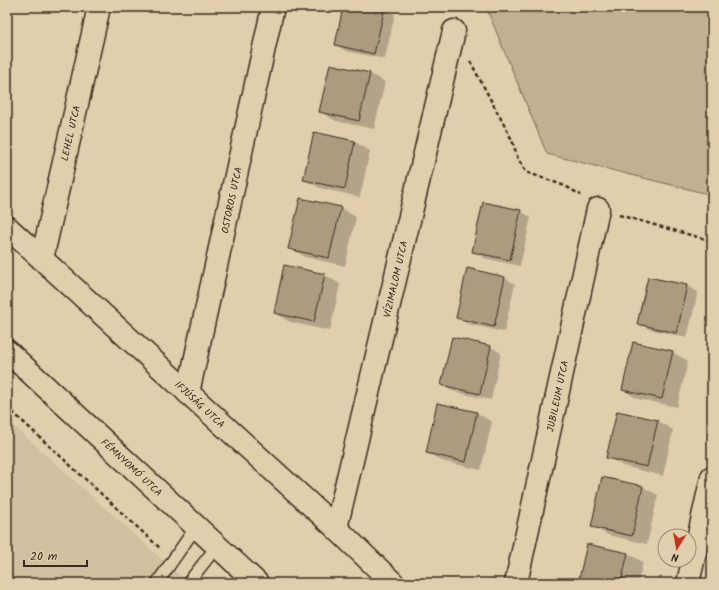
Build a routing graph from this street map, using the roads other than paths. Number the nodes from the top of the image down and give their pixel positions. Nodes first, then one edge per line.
1 (99, 7) edge
2 (273, 7) edge
3 (454, 31) road end
4 (598, 209) road end
5 (7, 226) edge
6 (42, 259) junction
7 (7, 351) edge
8 (188, 393) junction
9 (712, 477) edge
10 (196, 527) junction
11 (336, 528) junction
12 (217, 546) junction
13 (157, 583) edge
14 (188, 583) edge
15 (257, 583) edge
16 (393, 583) edge
17 (516, 583) edge
18 (688, 583) edge

1 - 6 street, LEHEL UTCA
2 - 8 street, OSTOROS UTCA
3 - 11 street, VÍZIMALOM UTCA
4 - 17 street, JUBILEUM UTCA
5 - 6 street, IFJÚSÁG UTCA
6 - 8 street, IFJÚSÁG UTCA
7 - 10 street, FÉMNYOMÓ UTCA
8 - 11 street, IFJÚSÁG UTCA
9 - 18 street
10 - 12 street, FÉMNYOMÓ UTCA
10 - 13 lane
11 - 16 street, IFJÚSÁG UTCA
12 - 14 lane
12 - 15 street, FÉMNYOMÓ UTCA

